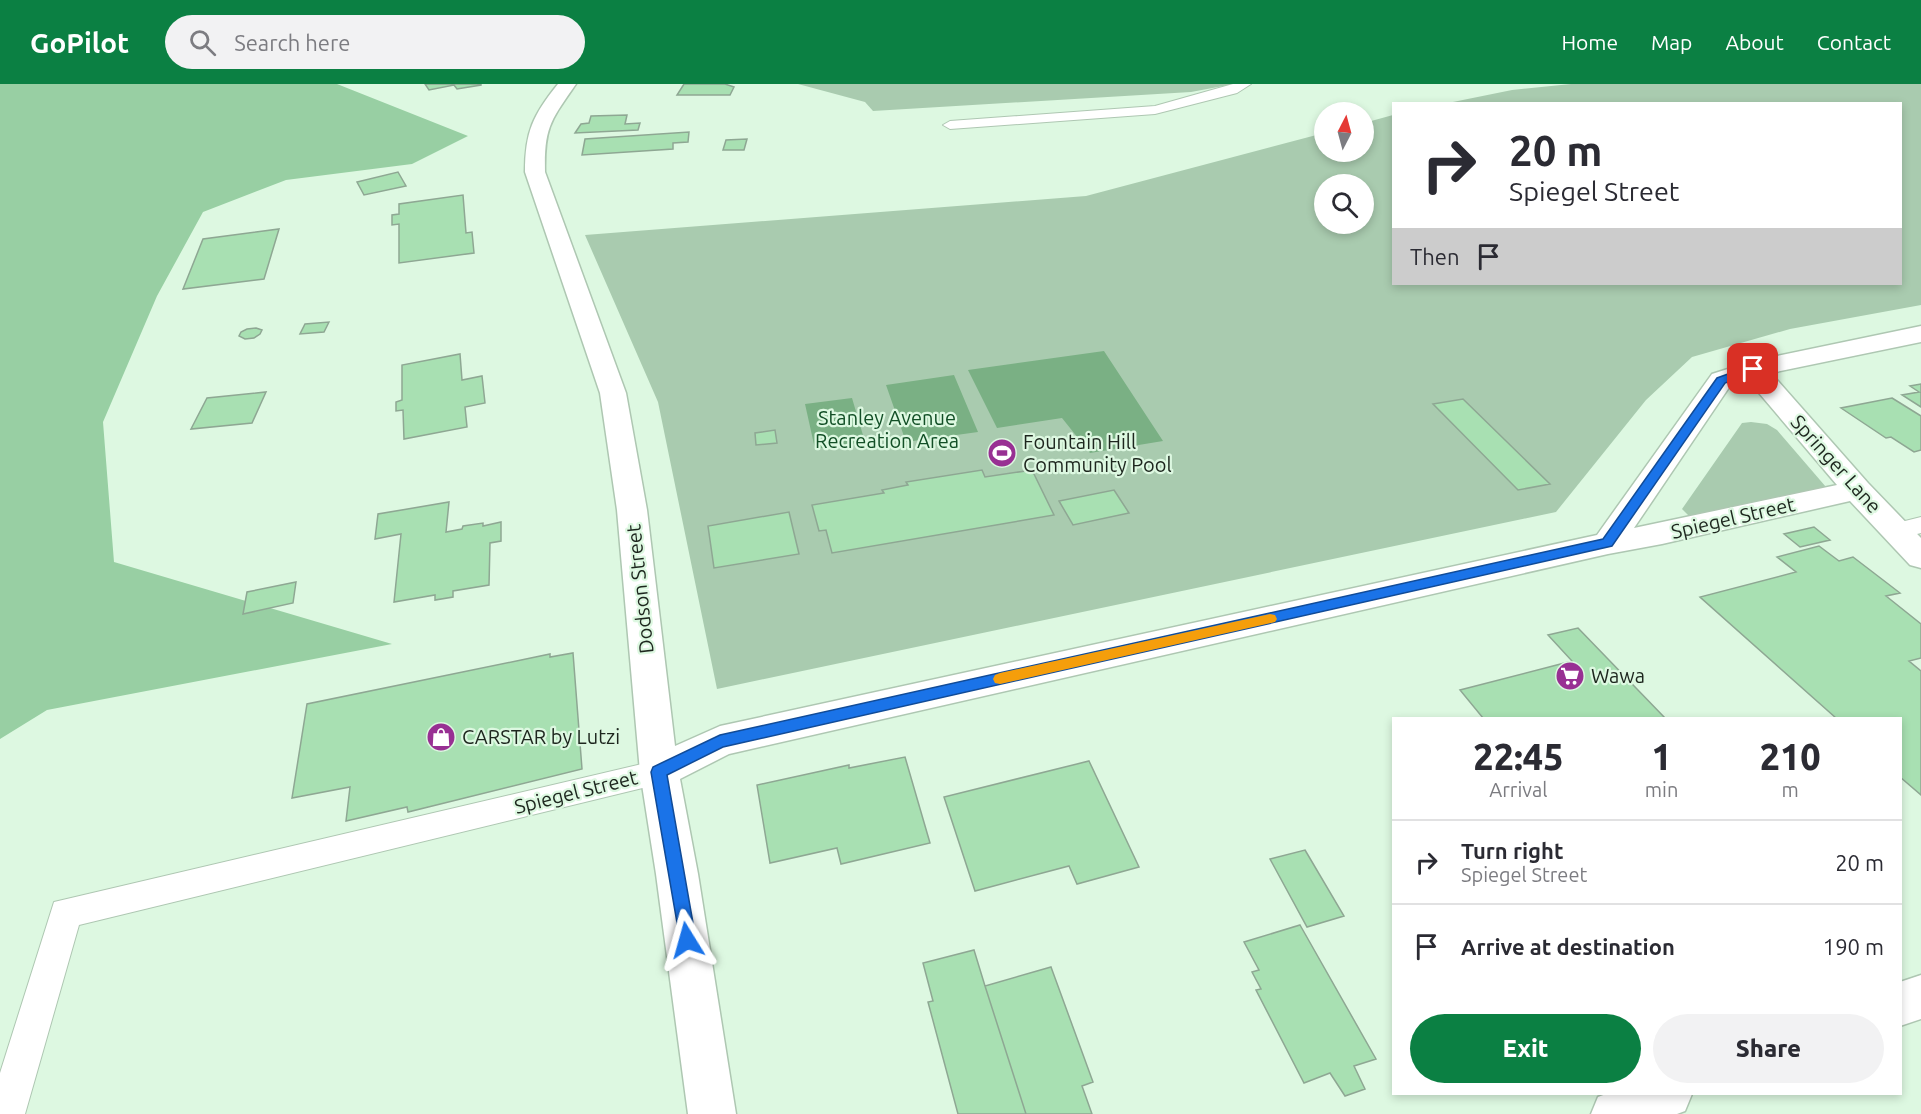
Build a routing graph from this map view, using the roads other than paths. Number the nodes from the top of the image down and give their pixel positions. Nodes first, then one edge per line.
1 (567, 84) edge
2 (1244, 84) edge
3 (950, 125) dead end
4 (1921, 334) edge
5 (1753, 369) junction
6 (1857, 490) junction
7 (1909, 528) edge
8 (1608, 543) junction
9 (1921, 557) edge
10 (659, 772) junction
11 (1921, 997) edge
12 (1902, 1003) edge
13 (1665, 1095) edge
14 (6, 1114) edge
15 (712, 1114) edge
16 (1615, 1114) edge

1 - 10 street, Dodson Street
2 - 3 lane
4 - 5 street
5 - 6 street, Springer Lane
5 - 8 street
6 - 7 street, Springer Lane
6 - 8 street, Spiegel Street
7 - 9 street, Springer Lane
8 - 10 street, Spiegel Street
10 - 14 lane, Spiegel Street
10 - 15 street, Dodson Street
11 - 12 street
13 - 16 street

